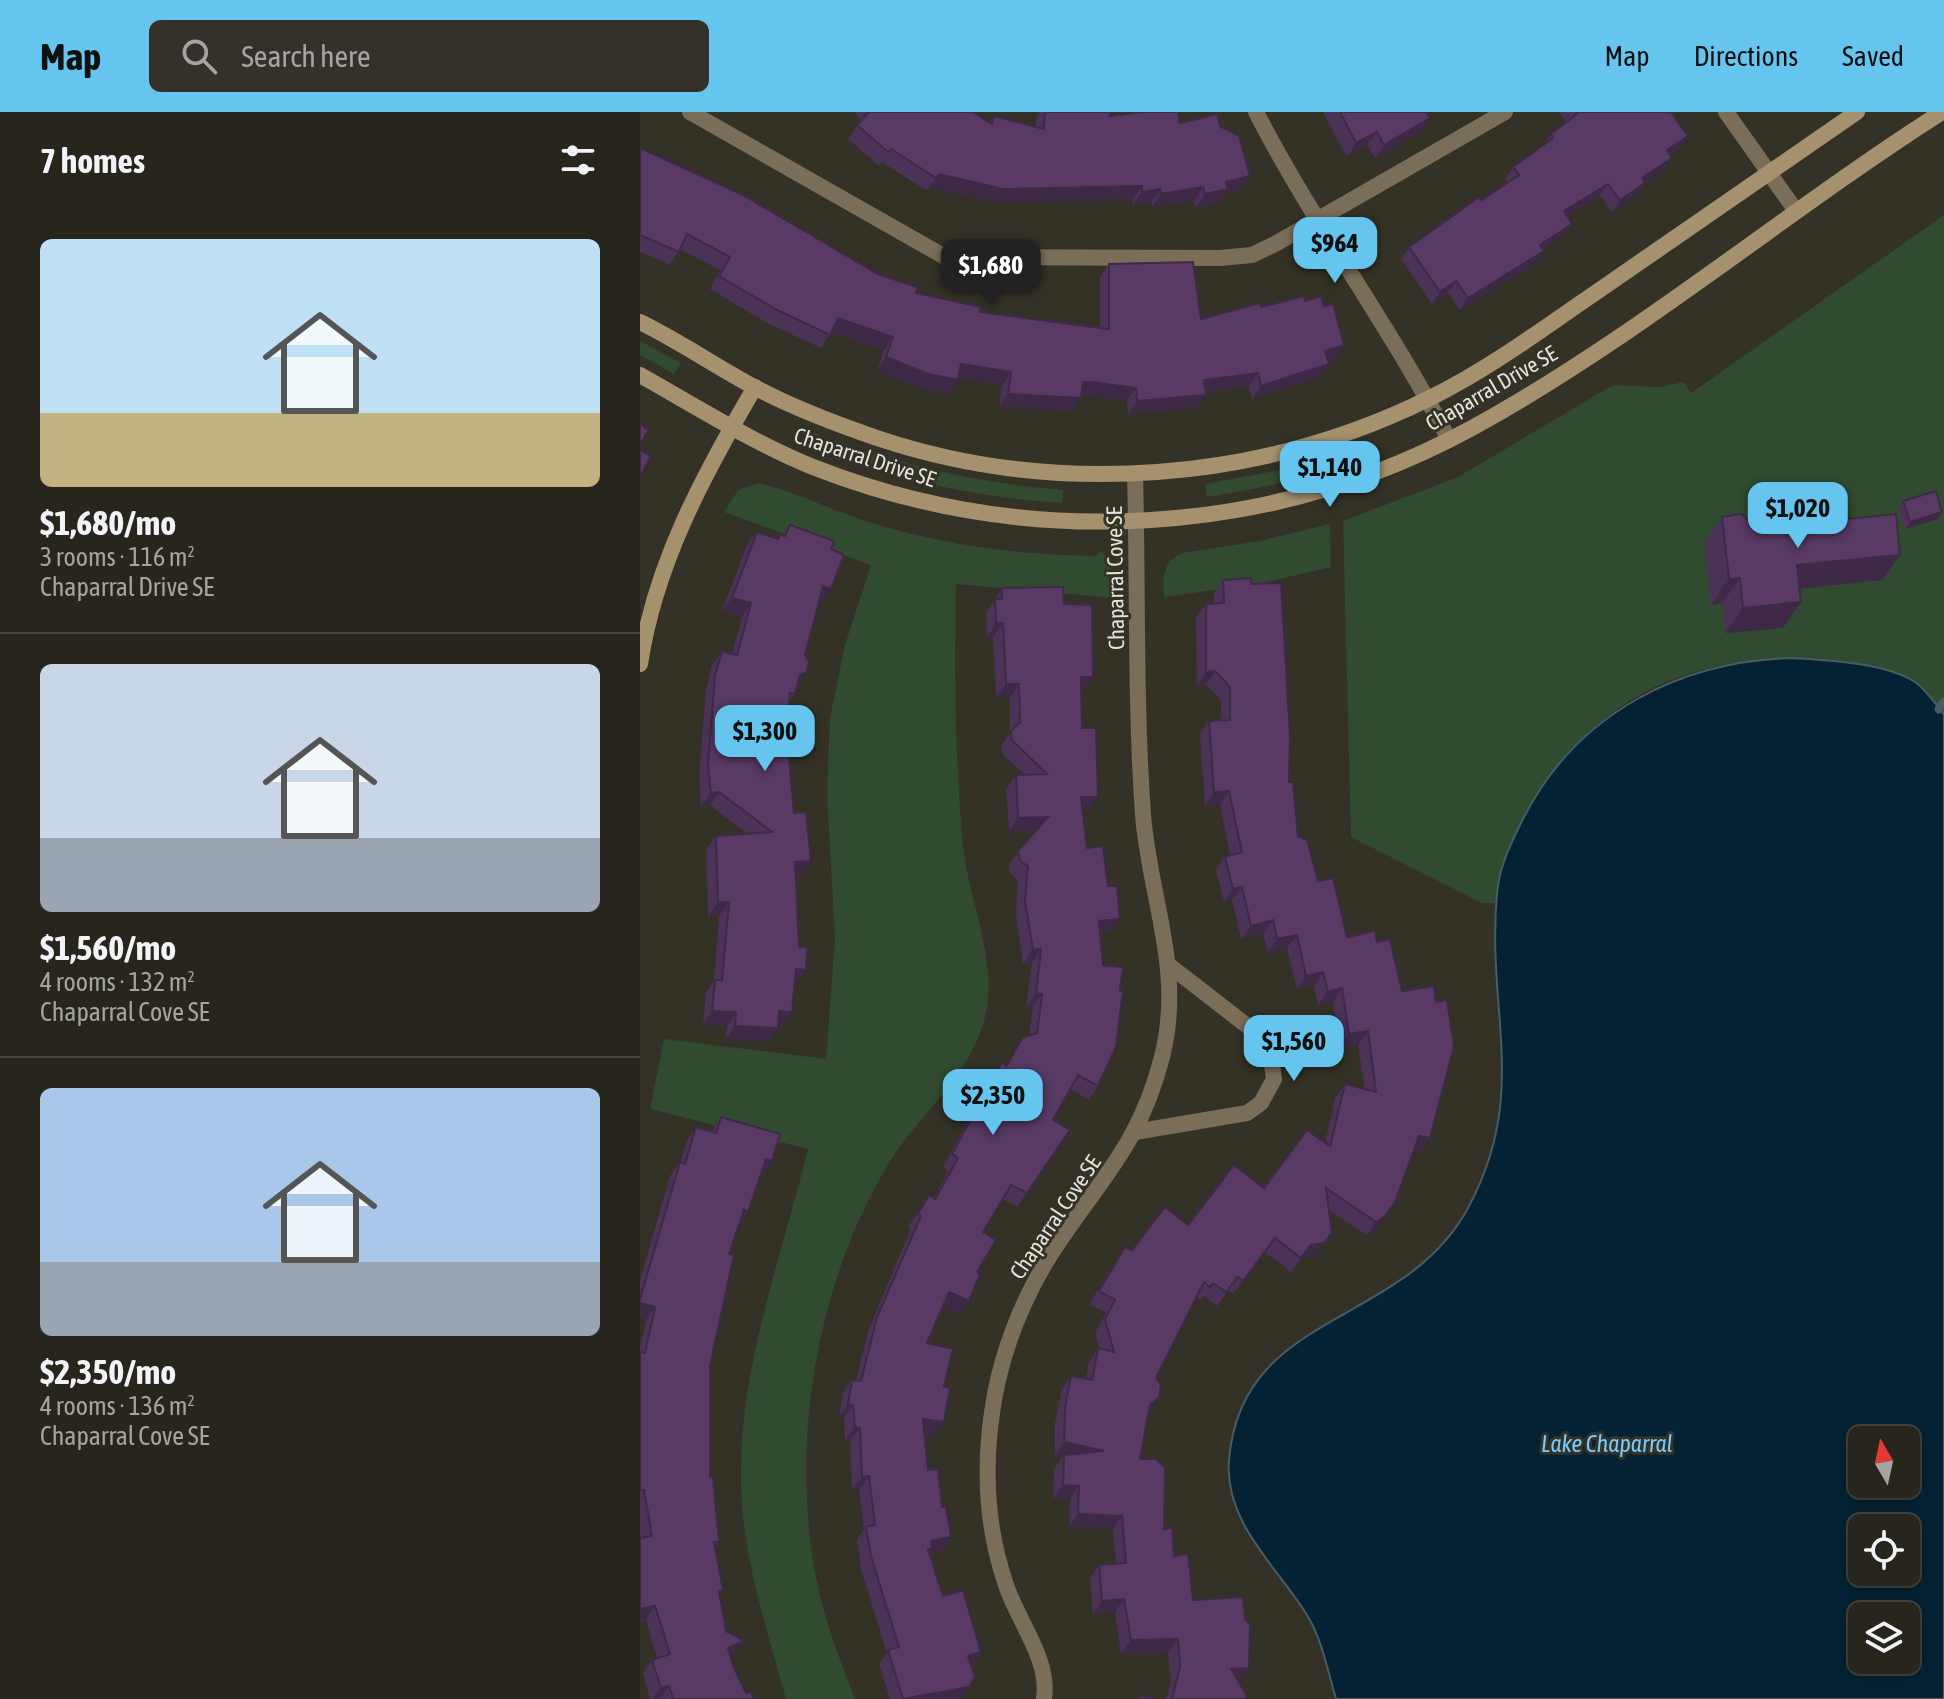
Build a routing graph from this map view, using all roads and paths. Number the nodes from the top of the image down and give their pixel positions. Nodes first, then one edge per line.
1 (690, 112) edge
2 (1256, 112) edge
3 (1505, 112) edge
4 (1726, 112) edge
5 (1857, 112) edge
6 (1942, 112) edge
7 (1480, 118) edge
8 (1769, 173) junction
9 (1796, 211) junction
10 (1318, 220) junction
11 (640, 322) edge
12 (640, 375) edge
13 (755, 387) junction
14 (1428, 399) junction
15 (731, 428) junction
16 (1449, 440) junction
17 (1135, 474) junction
18 (1136, 522) junction
19 (640, 664) edge
20 (1170, 966) junction
21 (1135, 1132) junction
22 (1044, 1699) edge

1 - 10 street
2 - 10 street
3 - 7 street
4 - 8 street
5 - 8 street, Chaparral Drive SE
6 - 9 street, Chaparral Drive SE
7 - 10 street
8 - 9 street
8 - 14 street, Chaparral Drive SE
9 - 16 street, Chaparral Drive SE
10 - 14 street
11 - 13 street, Chaparral Drive SE
12 - 15 street, Chaparral Drive SE
13 - 15 street
13 - 17 street, Chaparral Drive SE
14 - 16 street
14 - 17 street, Chaparral Drive SE
15 - 18 street, Chaparral Drive SE
15 - 19 street
16 - 18 street, Chaparral Drive SE
17 - 18 street, Chaparral Cove SE
18 - 20 street, Chaparral Cove SE
20 - 21 street, Chaparral Cove SE
20 - 21 street
21 - 22 street, Chaparral Cove SE

